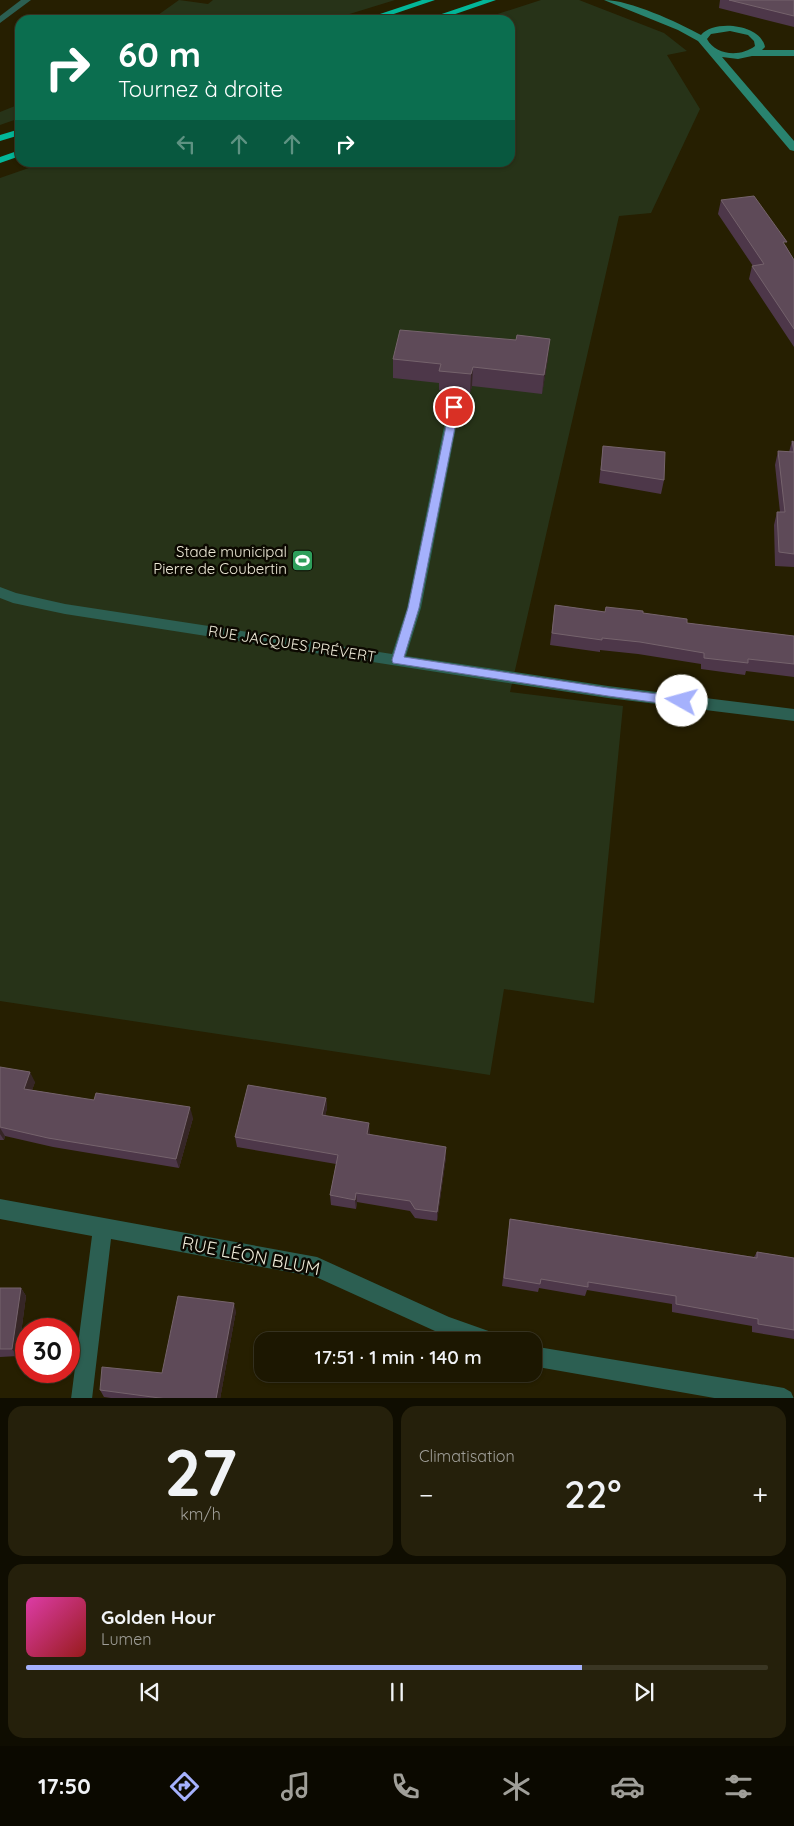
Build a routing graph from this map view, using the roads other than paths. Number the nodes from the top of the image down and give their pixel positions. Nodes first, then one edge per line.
1 (27, 0) edge
2 (431, 0) edge
3 (492, 0) edge
4 (608, 0) edge
5 (627, 0) edge
6 (383, 15) edge
7 (445, 15) edge
8 (0, 20) edge
9 (715, 30) junction
10 (702, 40) junction
11 (760, 40) junction
12 (794, 49) edge
13 (710, 50) junction
14 (794, 53) edge
15 (750, 54) junction
16 (738, 80) junction
17 (15, 134) edge
18 (0, 138) edge
19 (794, 148) edge
20 (15, 155) edge
21 (0, 160) edge
22 (454, 407) dead end
23 (0, 592) edge
24 (397, 660) junction
25 (794, 715) edge
26 (0, 1210) edge
27 (103, 1228) junction
28 (464, 1332) edge
29 (542, 1358) edge
30 (82, 1398) edge
31 (784, 1398) edge

1 - 8 street
2 - 6 highway
3 - 7 highway
4 - 10 main road
5 - 9 main road
9 - 10 main road
9 - 11 main road
10 - 13 main road
11 - 12 main road
11 - 15 main road
13 - 15 main road
13 - 16 main road
14 - 15 main road
15 - 16 main road
16 - 19 main road
17 - 18 highway
20 - 21 highway
22 - 24 street
23 - 24 street, RUE JACQUES PRÉVERT
24 - 25 street, RUE JACQUES PRÉVERT
26 - 27 street, RUE LÉON BLUM
27 - 28 street, RUE LÉON BLUM
27 - 30 street
29 - 31 street

